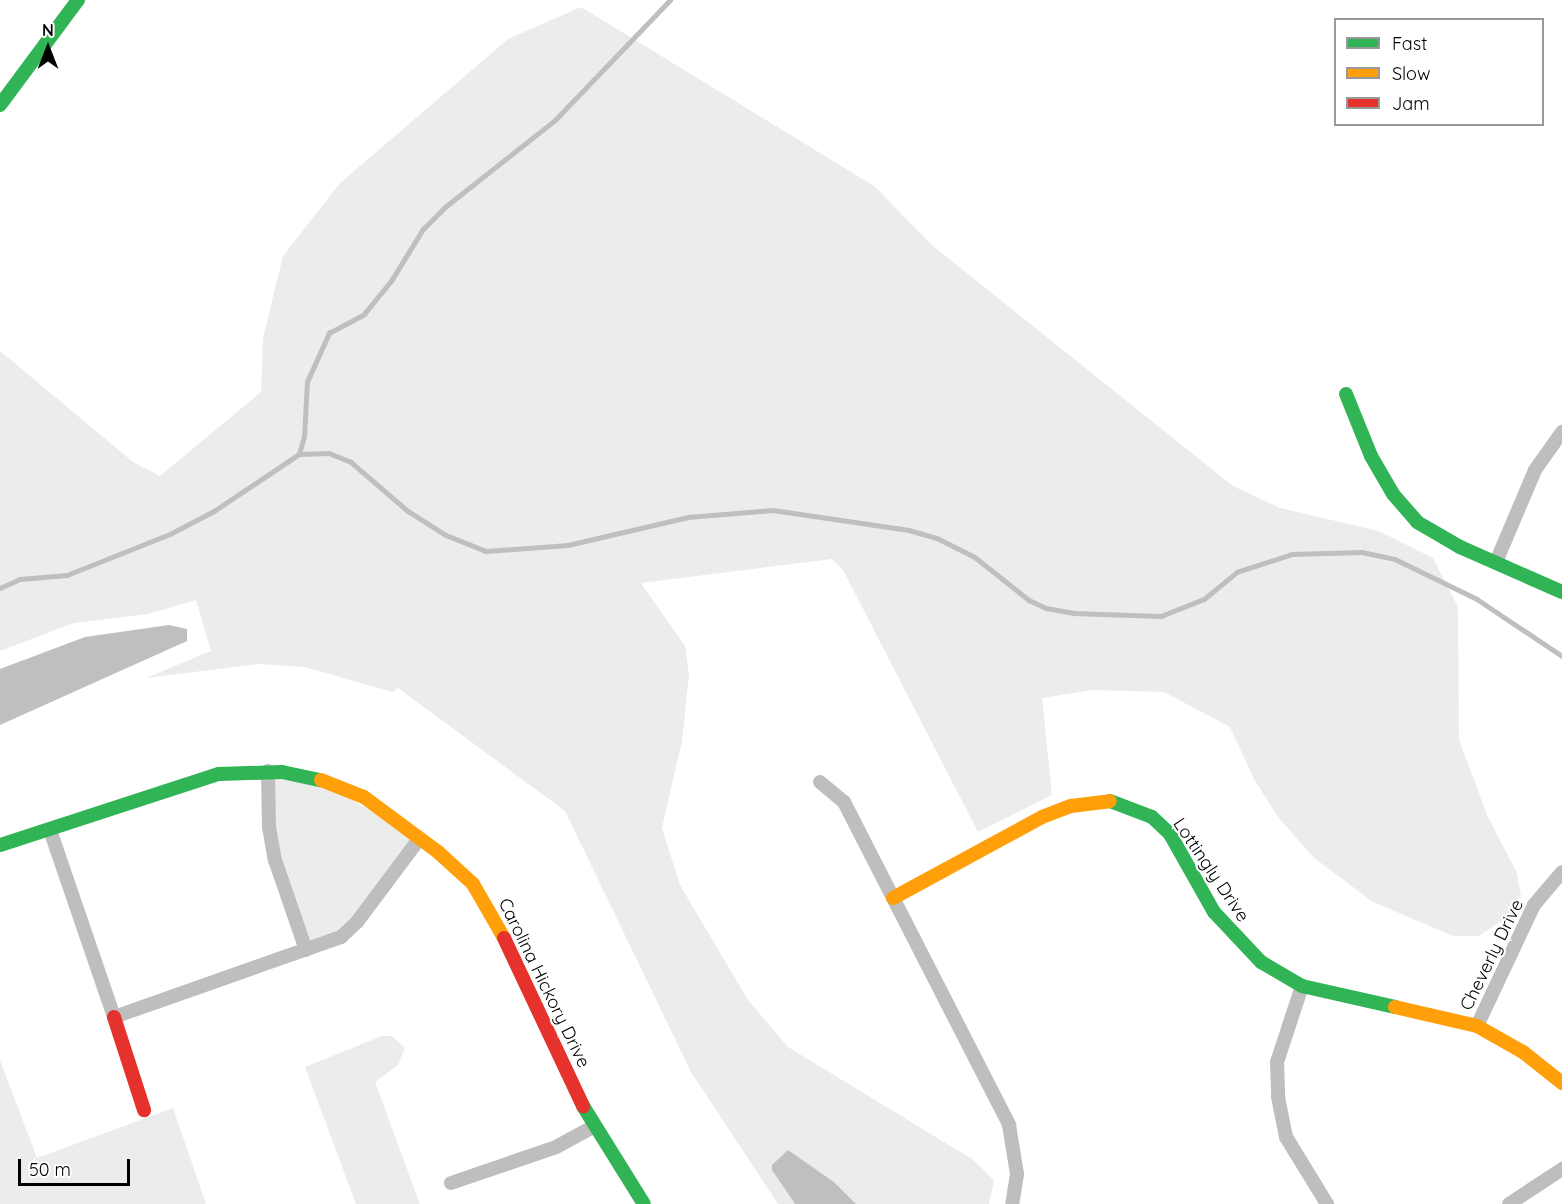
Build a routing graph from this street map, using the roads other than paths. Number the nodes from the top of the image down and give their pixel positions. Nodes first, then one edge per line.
1 (78, 0) edge
2 (0, 105) edge
3 (1346, 394) dead end
4 (1562, 432) edge
5 (1496, 562) junction
6 (1562, 592) edge
7 (268, 771) junction
8 (820, 782) dead end
9 (50, 830) junction
10 (419, 839) junction
11 (0, 845) edge
12 (1562, 872) edge
13 (893, 898) junction
14 (306, 950) junction
15 (1302, 986) junction
16 (114, 1017) junction
17 (1477, 1026) junction
18 (1562, 1083) edge
19 (144, 1110) dead end
20 (593, 1127) junction
21 (1562, 1169) edge
22 (451, 1183) dead end
23 (644, 1204) edge
24 (1012, 1204) edge
25 (1326, 1204) edge
26 (1509, 1204) edge

1 - 2 street
3 - 5 street
4 - 5 street
5 - 6 street
7 - 9 street, Carolina Hickory Drive
7 - 10 street, Carolina Hickory Drive
7 - 14 street
8 - 13 street
9 - 11 street, Carolina Hickory Drive
9 - 16 street
10 - 14 street
10 - 20 street, Carolina Hickory Drive
12 - 17 street, Cheverly Drive
13 - 15 street, Lottingly Drive
13 - 24 street
14 - 16 street
15 - 17 street, Lottingly Drive
15 - 25 street
16 - 19 street
17 - 18 street, Lottingly Drive
20 - 22 street
20 - 23 street, Carolina Hickory Drive
21 - 26 street

